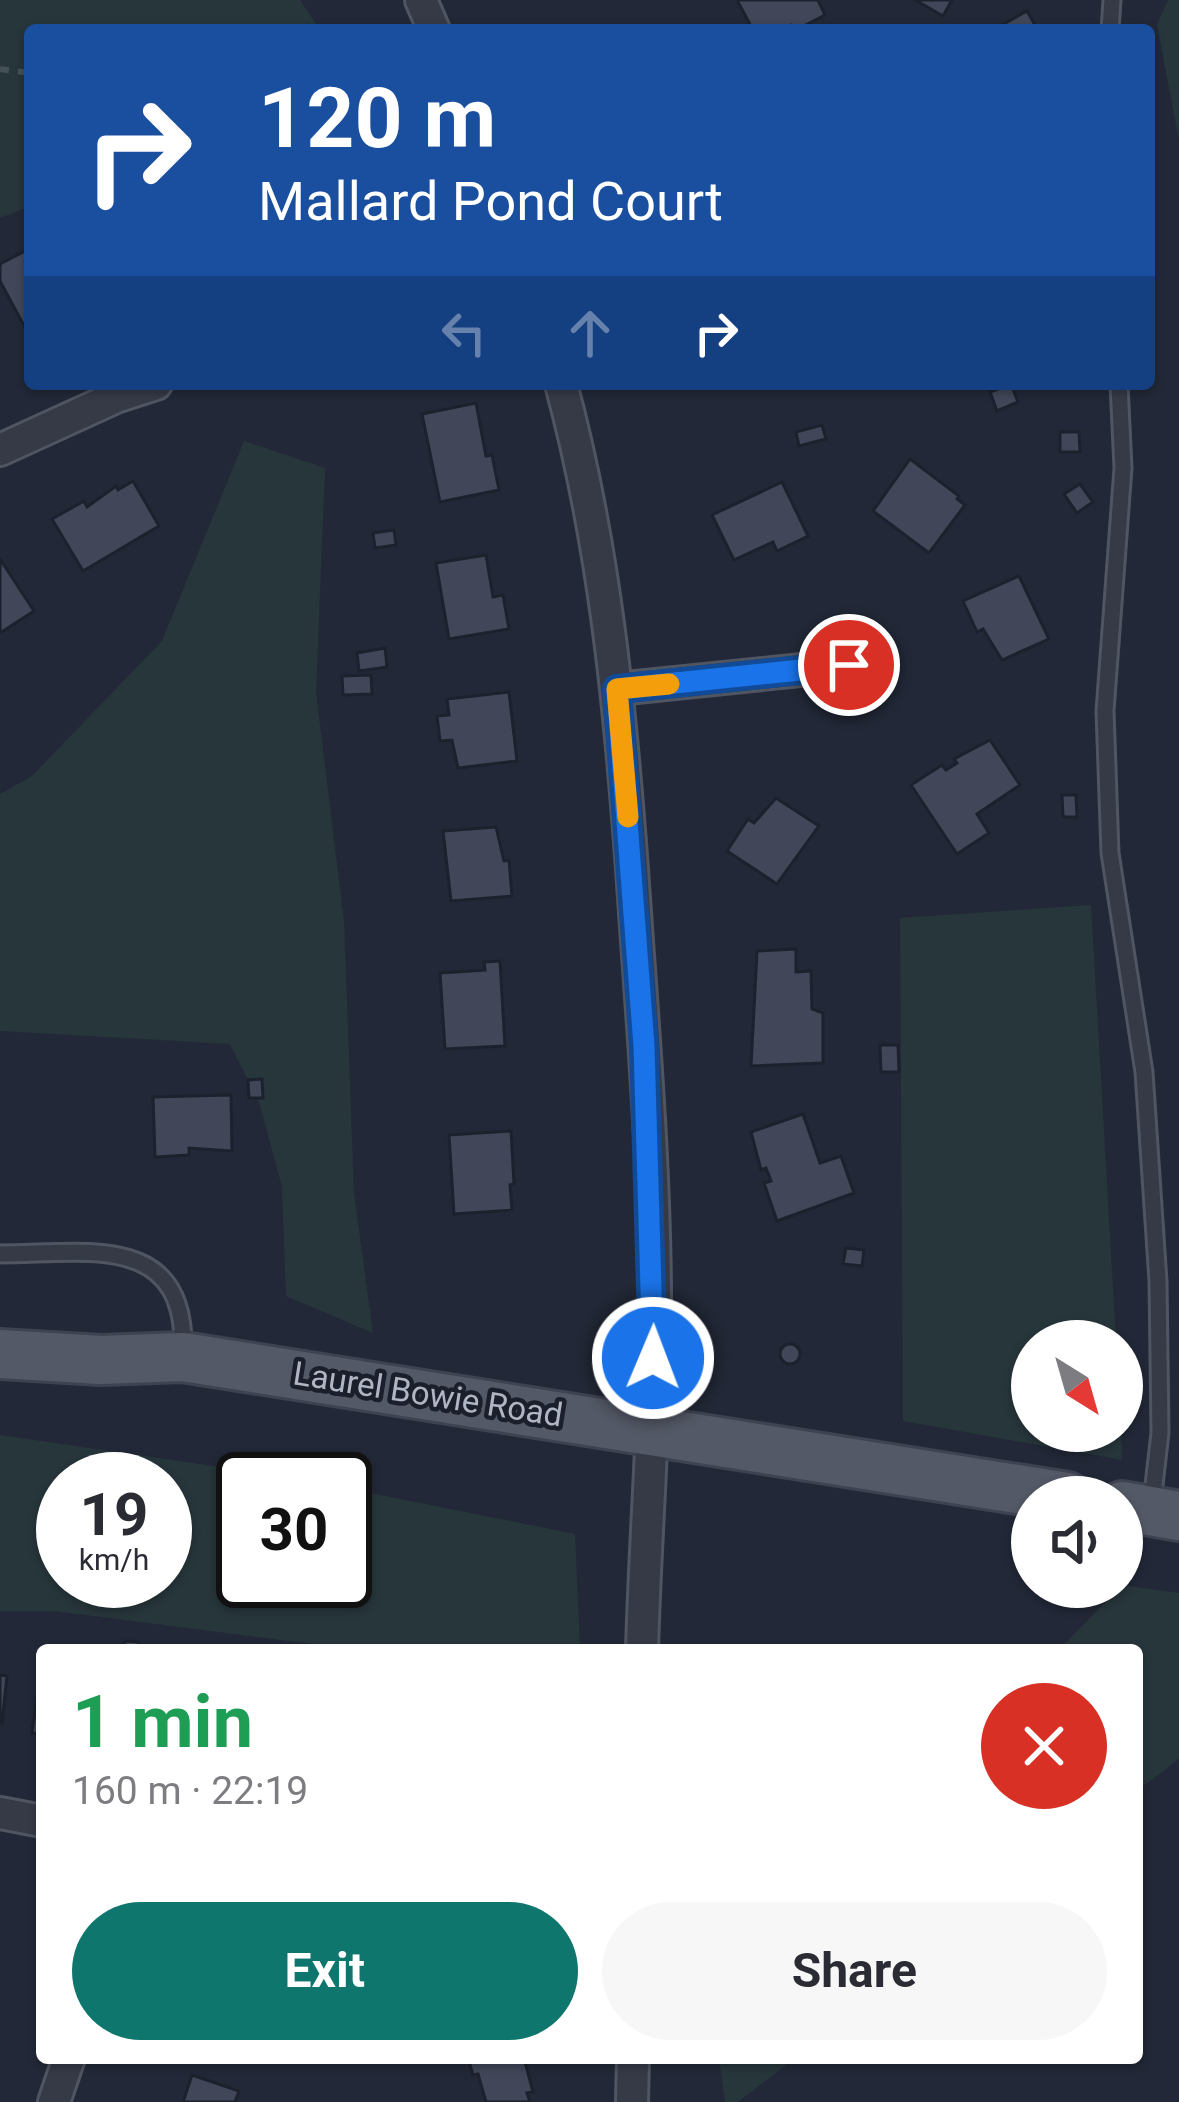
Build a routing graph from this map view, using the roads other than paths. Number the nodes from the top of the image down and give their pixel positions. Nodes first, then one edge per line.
1 (138, 390) edge
2 (562, 390) edge
3 (1119, 390) edge
4 (0, 450) edge
5 (849, 665) dead end
6 (617, 689) junction
7 (0, 1254) edge
8 (0, 1354) edge
9 (183, 1358) junction
10 (650, 1429) junction
11 (1011, 1488) edge
12 (1151, 1511) edge
13 (642, 1644) edge
14 (0, 1813) edge
15 (36, 1820) edge
16 (67, 2064) edge
17 (633, 2064) edge
18 (54, 2102) edge
19 (632, 2102) edge

1 - 4 street
2 - 6 street
3 - 12 lane
5 - 6 street
6 - 10 street
7 - 9 lane
8 - 9 main road, Laurel Bowie Road
9 - 10 main road, Laurel Bowie Road
10 - 11 main road, Laurel Bowie Road
10 - 13 street
14 - 15 street
16 - 18 street
17 - 19 street

